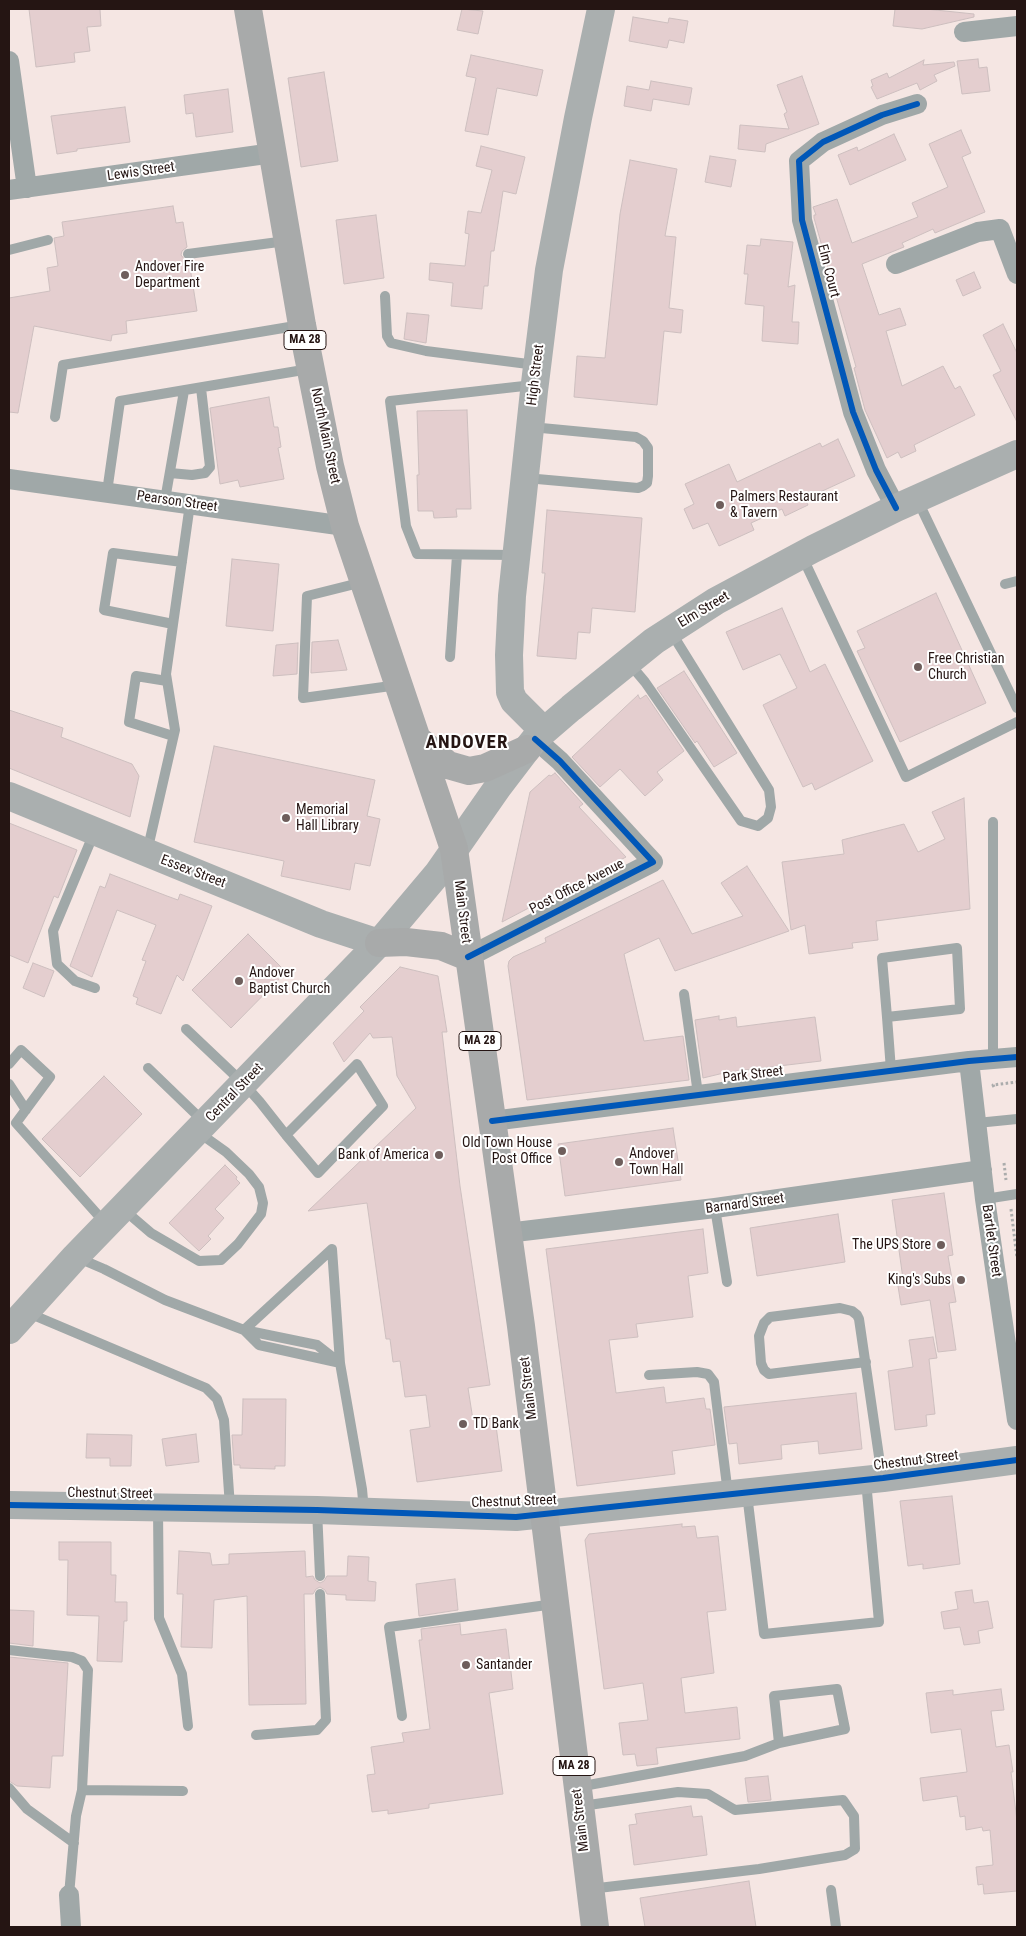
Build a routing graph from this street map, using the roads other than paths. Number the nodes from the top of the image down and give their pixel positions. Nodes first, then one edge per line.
1 (248, 9) edge
2 (601, 9) edge
3 (1017, 26) edge
4 (964, 32) dead end
5 (9, 60) edge
6 (917, 104) dead end
7 (273, 153) junction
8 (18, 189) edge
9 (48, 240) dead end
10 (288, 241) junction
11 (9, 250) edge
12 (188, 254) dead end
13 (896, 264) dead end
14 (1017, 274) edge
15 (385, 296) dead end
16 (302, 325) junction
17 (311, 369) junction
18 (536, 375) junction
19 (201, 388) junction
20 (184, 390) junction
21 (55, 417) dead end
22 (530, 427) junction
23 (1017, 454) edge
24 (170, 473) junction
25 (525, 478) junction
26 (9, 479) edge
27 (107, 492) junction
28 (165, 500) junction
29 (907, 503) junction
30 (190, 504) junction
31 (345, 526) junction
32 (457, 555) junction
33 (516, 555) junction
34 (801, 555) junction
35 (182, 562) junction
36 (1017, 581) edge
37 (364, 582) junction
38 (1005, 584) dead end
39 (173, 624) junction
40 (670, 630) junction
41 (450, 657) dead end
42 (628, 662) junction
43 (167, 681) junction
44 (399, 685) junction
45 (1017, 708) edge
46 (1017, 722) edge
47 (174, 736) junction
48 (417, 739) junction
49 (536, 740) junction
50 (9, 796) edge
51 (993, 822) dead end
52 (94, 832) junction
53 (454, 849) junction
54 (147, 854) junction
55 (379, 943) junction
56 (468, 957) junction
57 (95, 988) dead end
58 (684, 994) dead end
59 (887, 1018) junction
60 (186, 1029) dead end
61 (1017, 1057) edge
62 (969, 1060) junction
63 (993, 1060) junction
64 (9, 1064) edge
65 (148, 1068) dead end
66 (891, 1070) junction
67 (9, 1084) edge
68 (244, 1084) junction
69 (698, 1094) junction
70 (26, 1110) junction
71 (1017, 1119) edge
72 (492, 1121) junction
73 (976, 1123) junction
74 (201, 1128) junction
75 (286, 1135) junction
76 (982, 1170) junction
77 (1017, 1194) edge
78 (985, 1199) junction
79 (716, 1208) junction
80 (115, 1217) junction
81 (507, 1233) junction
82 (76, 1257) junction
83 (727, 1282) dead end
84 (17, 1321) edge
85 (244, 1330) junction
86 (866, 1362) junction
87 (340, 1363) junction
88 (649, 1375) dead end
89 (1017, 1420) edge
90 (1017, 1460) edge
91 (874, 1479) junction
92 (738, 1494) junction
93 (9, 1505) edge
94 (158, 1507) junction
95 (230, 1508) junction
96 (317, 1510) junction
97 (364, 1512) junction
98 (544, 1515) junction
99 (320, 1576) dead end
100 (320, 1594) dead end
101 (555, 1604) junction
102 (9, 1650) edge
103 (402, 1716) dead end
104 (188, 1726) dead end
105 (256, 1735) dead end
106 (779, 1743) junction
107 (9, 1788) edge
108 (82, 1790) junction
109 (183, 1791) dead end
110 (578, 1797) junction
111 (74, 1843) junction
112 (590, 1889) junction
113 (831, 1890) dead end
114 (69, 1895) joint
115 (71, 1927) edge
116 (595, 1927) edge
117 (836, 1927) edge

1 - 7 main road, North Main Street / MA 28
2 - 18 main road, High Street
3 - 4 street
5 - 8 street
6 - 29 street, Elm Court
7 - 8 street, Lewis Street
7 - 10 main road, North Main Street / MA 28
9 - 11 lane
10 - 12 lane
10 - 16 main road, North Main Street / MA 28
13 - 14 street
15 - 18 lane
16 - 17 main road, North Main Street / MA 28
16 - 21 lane
17 - 19 lane
17 - 31 main road, North Main Street / MA 28
18 - 22 main road, High Street
18 - 32 lane
19 - 20 lane
19 - 24 lane
20 - 24 lane
20 - 27 lane
22 - 25 main road, High Street
22 - 25 lane
23 - 29 main road, Elm Street
24 - 28 lane
25 - 33 main road, High Street
26 - 27 street, Pearson Street
27 - 28 street, Pearson Street
28 - 30 street, Pearson Street
29 - 34 main road, Elm Street
29 - 45 lane
30 - 31 street, Pearson Street
30 - 35 lane
31 - 37 main road, North Main Street / MA 28
32 - 33 lane
32 - 41 lane
33 - 49 main road, High Street
34 - 40 main road, Elm Street
34 - 46 lane
35 - 39 lane
35 - 39 lane
36 - 38 lane
37 - 44 main road, North Main Street / MA 28
37 - 44 lane
39 - 43 lane
40 - 42 main road, Elm Street
40 - 42 lane
42 - 49 main road, Elm Street
43 - 47 lane
43 - 47 lane
44 - 48 main road, North Main Street / MA 28
47 - 54 lane
48 - 49 main road
48 - 53 main road, North Main Street / MA 28
49 - 53 main road, Elm Street
49 - 56 street, Post Office Avenue
50 - 52 main road, Essex Street
51 - 63 lane
52 - 54 main road, Essex Street
52 - 57 lane
53 - 55 main road, Central Street
53 - 56 main road, Main Street / MA 28
54 - 55 main road, Essex Street
55 - 56 main road
55 - 68 main road, Central Street
56 - 72 main road, Main Street / MA 28
58 - 69 lane
59 - 59 lane
59 - 66 lane
60 - 68 lane
61 - 63 street, Park Street
62 - 63 street, Park Street
62 - 66 street, Park Street
62 - 73 street, Bartlet Street
64 - 70 lane
65 - 74 lane
66 - 69 street, Park Street
67 - 70 lane
68 - 74 main road, Central Street
68 - 75 lane
69 - 72 street, Park Street
70 - 80 lane
71 - 73 lane
72 - 81 main road, Main Street / MA 28
73 - 76 street, Bartlet Street
74 - 80 main road, Central Street
74 - 80 lane
75 - 75 lane
76 - 78 street, Bartlet Street
76 - 79 street, Barnard Street
77 - 78 lane
78 - 89 street, Bartlet Street
79 - 81 street, Barnard Street
79 - 83 lane
80 - 82 main road, Central Street
81 - 98 main road, Main Street / MA 28
82 - 84 main road, Central Street
82 - 85 lane
84 - 95 lane
85 - 87 lane
85 - 87 lane
86 - 86 lane
86 - 91 lane
87 - 97 lane
88 - 92 lane
90 - 91 main road, Chestnut Street
91 - 92 main road, Chestnut Street
91 - 92 lane
92 - 98 main road, Chestnut Street
93 - 94 main road, Chestnut Street
94 - 95 main road, Chestnut Street
94 - 104 lane
95 - 96 main road, Chestnut Street
96 - 97 main road, Chestnut Street
96 - 99 lane
97 - 98 main road, Chestnut Street
98 - 101 main road, Main Street / MA 28
100 - 105 lane
101 - 103 lane
101 - 110 main road, Main Street / MA 28
102 - 108 lane
106 - 106 lane
106 - 110 lane
107 - 111 lane
108 - 109 lane
108 - 111 lane
110 - 112 main road, Main Street / MA 28
110 - 112 lane
111 - 114 lane
112 - 116 main road, Main Street / MA 28
113 - 117 lane
114 - 115 street

